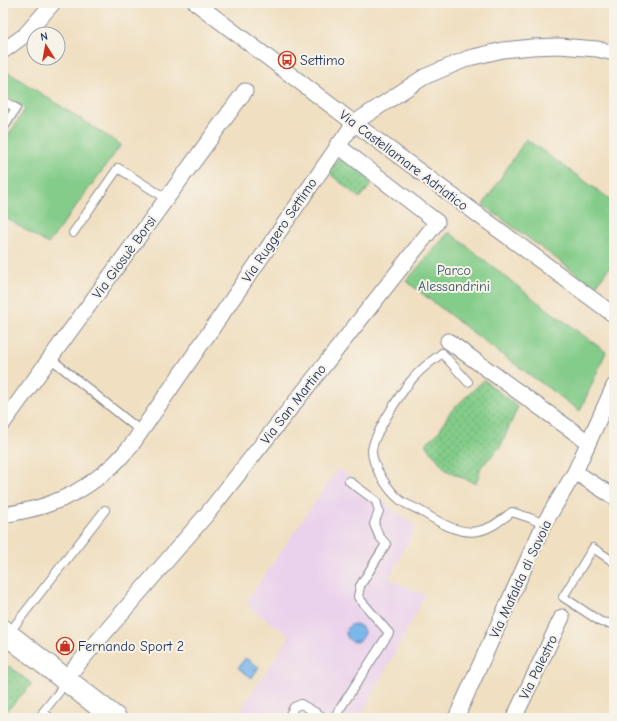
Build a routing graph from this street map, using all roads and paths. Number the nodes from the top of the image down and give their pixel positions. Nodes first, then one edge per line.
1 (53, 3) edge
2 (196, 3) edge
3 (3, 52) edge
4 (614, 53) edge
5 (245, 91) dead end
6 (3, 101) edge
7 (354, 123) junction
8 (3, 129) edge
9 (337, 145) junction
10 (167, 199) junction
11 (73, 233) dead end
12 (614, 314) edge
13 (448, 341) dead end
14 (50, 358) junction
15 (468, 382) dead end
16 (614, 386) edge
17 (3, 423) edge
18 (137, 428) dead end
19 (588, 442) junction
20 (574, 472) junction
21 (349, 481) dead end
22 (614, 497) edge
23 (105, 510) dead end
24 (3, 515) edge
25 (544, 524) junction
26 (614, 562) edge
27 (562, 616) dead end
28 (614, 624) edge
29 (5, 634) edge
30 (65, 679) junction
31 (50, 718) edge
32 (115, 718) edge
33 (288, 718) edge
34 (325, 718) edge
35 (334, 718) edge
36 (456, 718) edge
37 (514, 718) edge

1 - 3 street
2 - 7 street, Via Castellamare Adriatico
4 - 7 street, Via Ruggero Settimo
5 - 10 street, Via Giosuè Borsi
6 - 8 lane
7 - 9 street, Via Ruggero Settimo
7 - 12 street, Via Castellamare Adriatico
9 - 24 street, Via Ruggero Settimo
9 - 30 street, Via San Martino
10 - 11 lane
10 - 14 street, Via Giosuè Borsi
13 - 19 street
14 - 17 street, Via Giosuè Borsi
14 - 18 lane
15 - 25 lane
16 - 19 street, Via Mafalda di Savoia
19 - 20 street, Via Mafalda di Savoia
20 - 22 street
20 - 25 street, Via Mafalda di Savoia
21 - 35 lane
23 - 29 lane
25 - 36 street, Via Mafalda di Savoia
26 - 28 lane
27 - 37 street, Via Palestro
29 - 30 main road
30 - 31 lane
30 - 32 main road
33 - 34 lane

